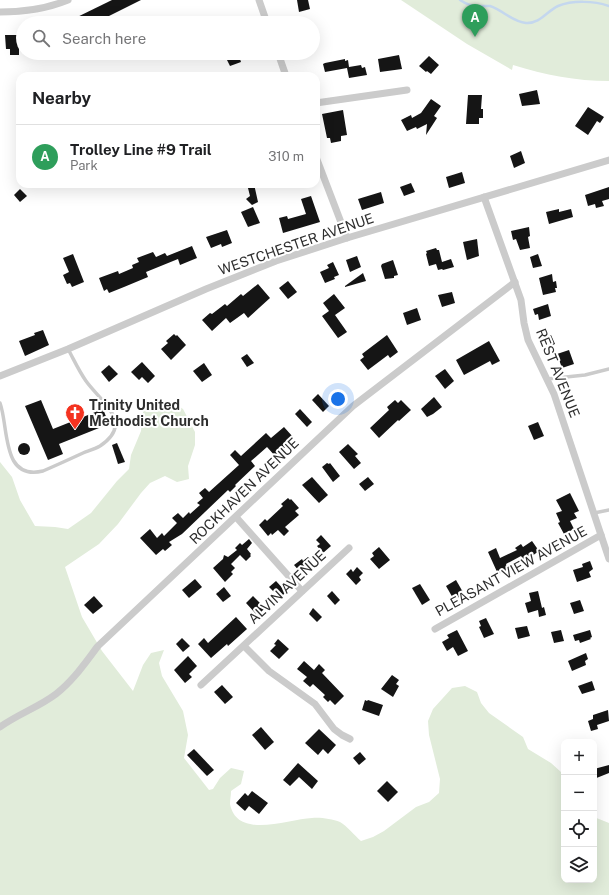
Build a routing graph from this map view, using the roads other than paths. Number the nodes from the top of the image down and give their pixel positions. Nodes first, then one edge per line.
1 (68, 0) edge
2 (259, 0) edge
3 (0, 12) edge
4 (265, 16) edge
5 (280, 60) edge
6 (285, 72) edge
7 (407, 90) dead end
8 (320, 102) edge
9 (609, 160) edge
10 (320, 167) edge
11 (484, 197) junction
12 (347, 238) junction
13 (515, 282) junction
14 (68, 349) junction
15 (609, 369) edge
16 (0, 376) edge
17 (547, 379) junction
18 (0, 403) edge
19 (609, 510) edge
20 (594, 513) junction
21 (236, 517) junction
22 (601, 535) junction
23 (349, 548) dead end
24 (609, 558) edge
25 (302, 591) junction
26 (434, 629) dead end
27 (244, 646) junction
28 (202, 685) dead end
29 (0, 727) edge
30 (350, 739) dead end

1 - 3 street
2 - 4 street
5 - 6 street
7 - 8 street
9 - 11 street, WESTCHESTER AVENUE
10 - 12 street
11 - 12 street, WESTCHESTER AVENUE
11 - 13 street, REST AVENUE
12 - 14 street, WESTCHESTER AVENUE
13 - 17 street, REST AVENUE
13 - 21 street, ROCKHAVEN AVENUE
14 - 16 street, WESTCHESTER AVENUE
14 - 18 lane
15 - 17 lane
17 - 20 street, REST AVENUE
19 - 20 lane
20 - 22 street, REST AVENUE
21 - 25 street
21 - 29 street, ROCKHAVEN AVENUE
22 - 24 street, REST AVENUE
22 - 26 street, PLEASANT VIEW AVENUE
23 - 25 street, ALVIN AVENUE
25 - 27 street, ALVIN AVENUE
27 - 28 street, ALVIN AVENUE
27 - 30 street

